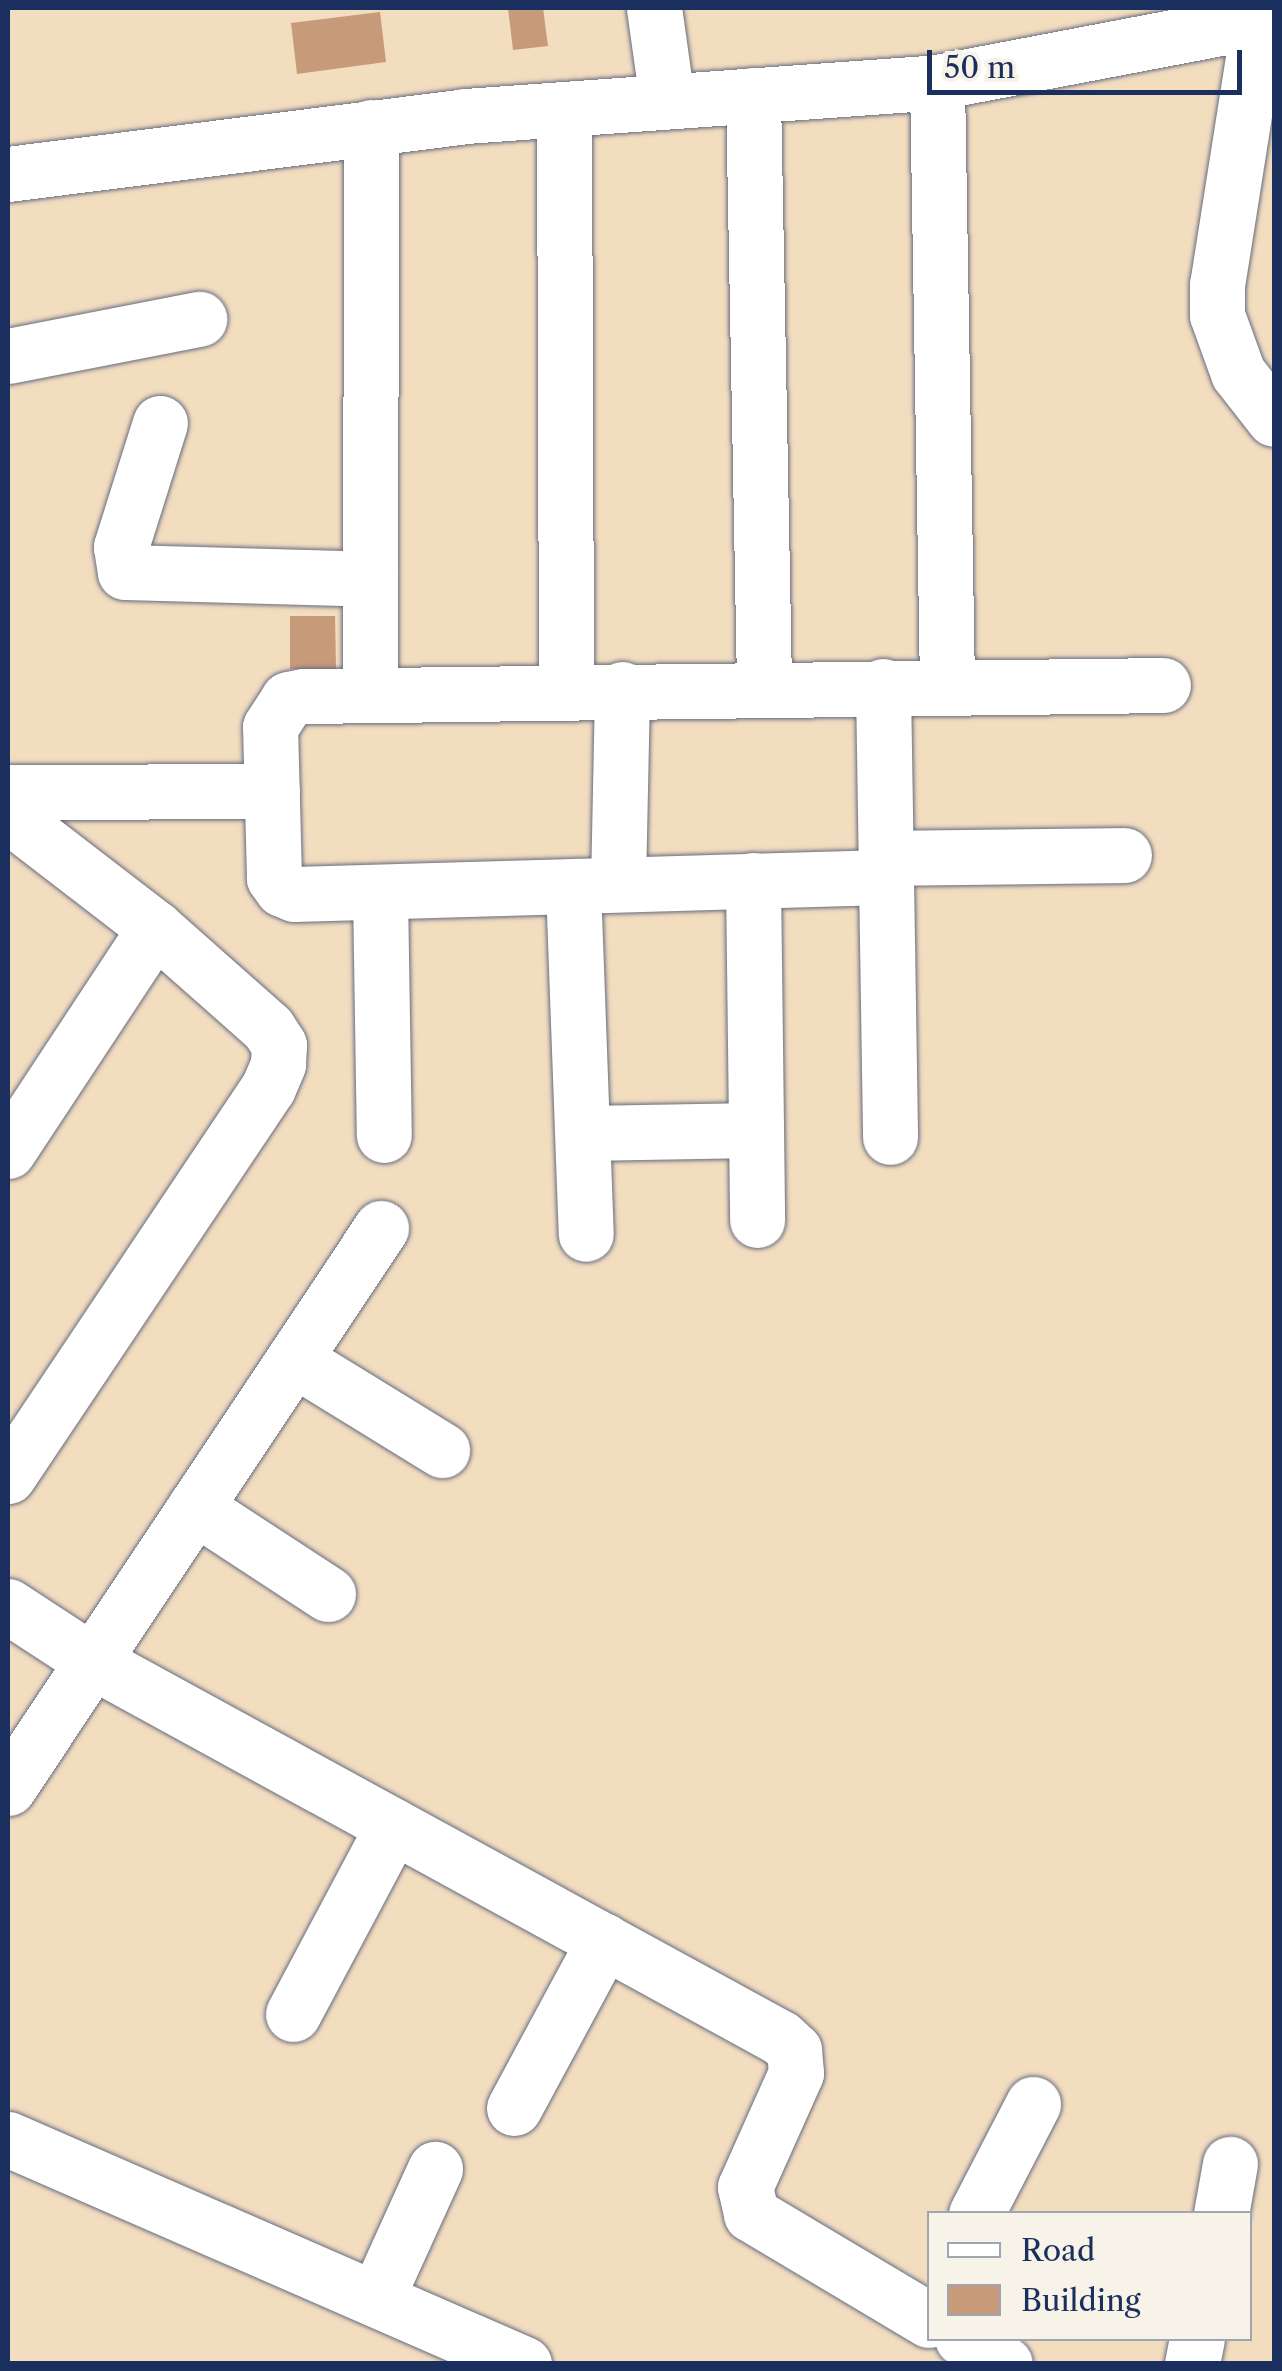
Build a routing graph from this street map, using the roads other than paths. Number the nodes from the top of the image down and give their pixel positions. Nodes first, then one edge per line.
1 (654, 8) edge
2 (1248, 17) edge
3 (937, 82) junction
4 (752, 95) junction
5 (667, 101) junction
6 (564, 108) junction
7 (370, 127) junction
8 (8, 174) edge
9 (199, 319) dead end
10 (8, 356) edge
11 (1274, 419) edge
12 (160, 423) dead end
13 (370, 579) junction
14 (1164, 684) dead end
15 (764, 686) junction
16 (883, 686) junction
17 (946, 686) junction
18 (622, 689) junction
19 (566, 690) junction
20 (370, 694) junction
21 (272, 791) junction
22 (12, 818) edge
23 (1124, 856) dead end
24 (886, 867) junction
25 (753, 880) junction
26 (596, 885) junction
27 (380, 892) junction
28 (155, 928) junction
29 (756, 1130) junction
30 (582, 1133) junction
31 (384, 1136) dead end
32 (890, 1137) dead end
33 (8, 1151) edge
34 (757, 1220) dead end
35 (382, 1228) dead end
36 (586, 1234) dead end
37 (294, 1359) junction
38 (442, 1450) dead end
39 (8, 1476) edge
40 (195, 1506) junction
41 (328, 1594) dead end
42 (8, 1606) edge
43 (92, 1661) junction
44 (8, 1788) edge
45 (393, 1826) junction
46 (604, 1942) junction
47 (293, 2014) dead end
48 (1032, 2104) dead end
49 (514, 2108) dead end
50 (8, 2140) edge
51 (436, 2169) dead end
52 (978, 2211) edge
53 (376, 2299) junction
54 (927, 2315) edge
55 (969, 2341) edge
56 (524, 2364) edge
57 (1005, 2364) edge

1 - 5 street
2 - 3 street
2 - 11 street
3 - 4 street
3 - 17 street
4 - 5 street
4 - 15 street
5 - 6 street
6 - 7 street
6 - 19 street
7 - 8 street
7 - 13 street
9 - 10 street
12 - 13 street
13 - 20 street
14 - 17 street
15 - 16 street
15 - 18 street
16 - 17 street
16 - 24 street
18 - 19 street
18 - 26 street
19 - 20 street
20 - 21 street
21 - 22 street
21 - 27 street
22 - 28 street
23 - 24 street
24 - 25 street
24 - 32 street
25 - 26 street
25 - 29 street
26 - 27 street
26 - 30 street
27 - 31 street
28 - 33 street
28 - 39 street
29 - 30 street
29 - 34 street
30 - 36 street
35 - 37 street
37 - 38 street
37 - 40 street
40 - 41 street
40 - 43 street
42 - 43 street
43 - 44 street
43 - 45 street
45 - 46 street
45 - 47 street
46 - 49 street
46 - 54 street
48 - 52 street
50 - 53 street
51 - 53 street
53 - 56 street
55 - 57 street

